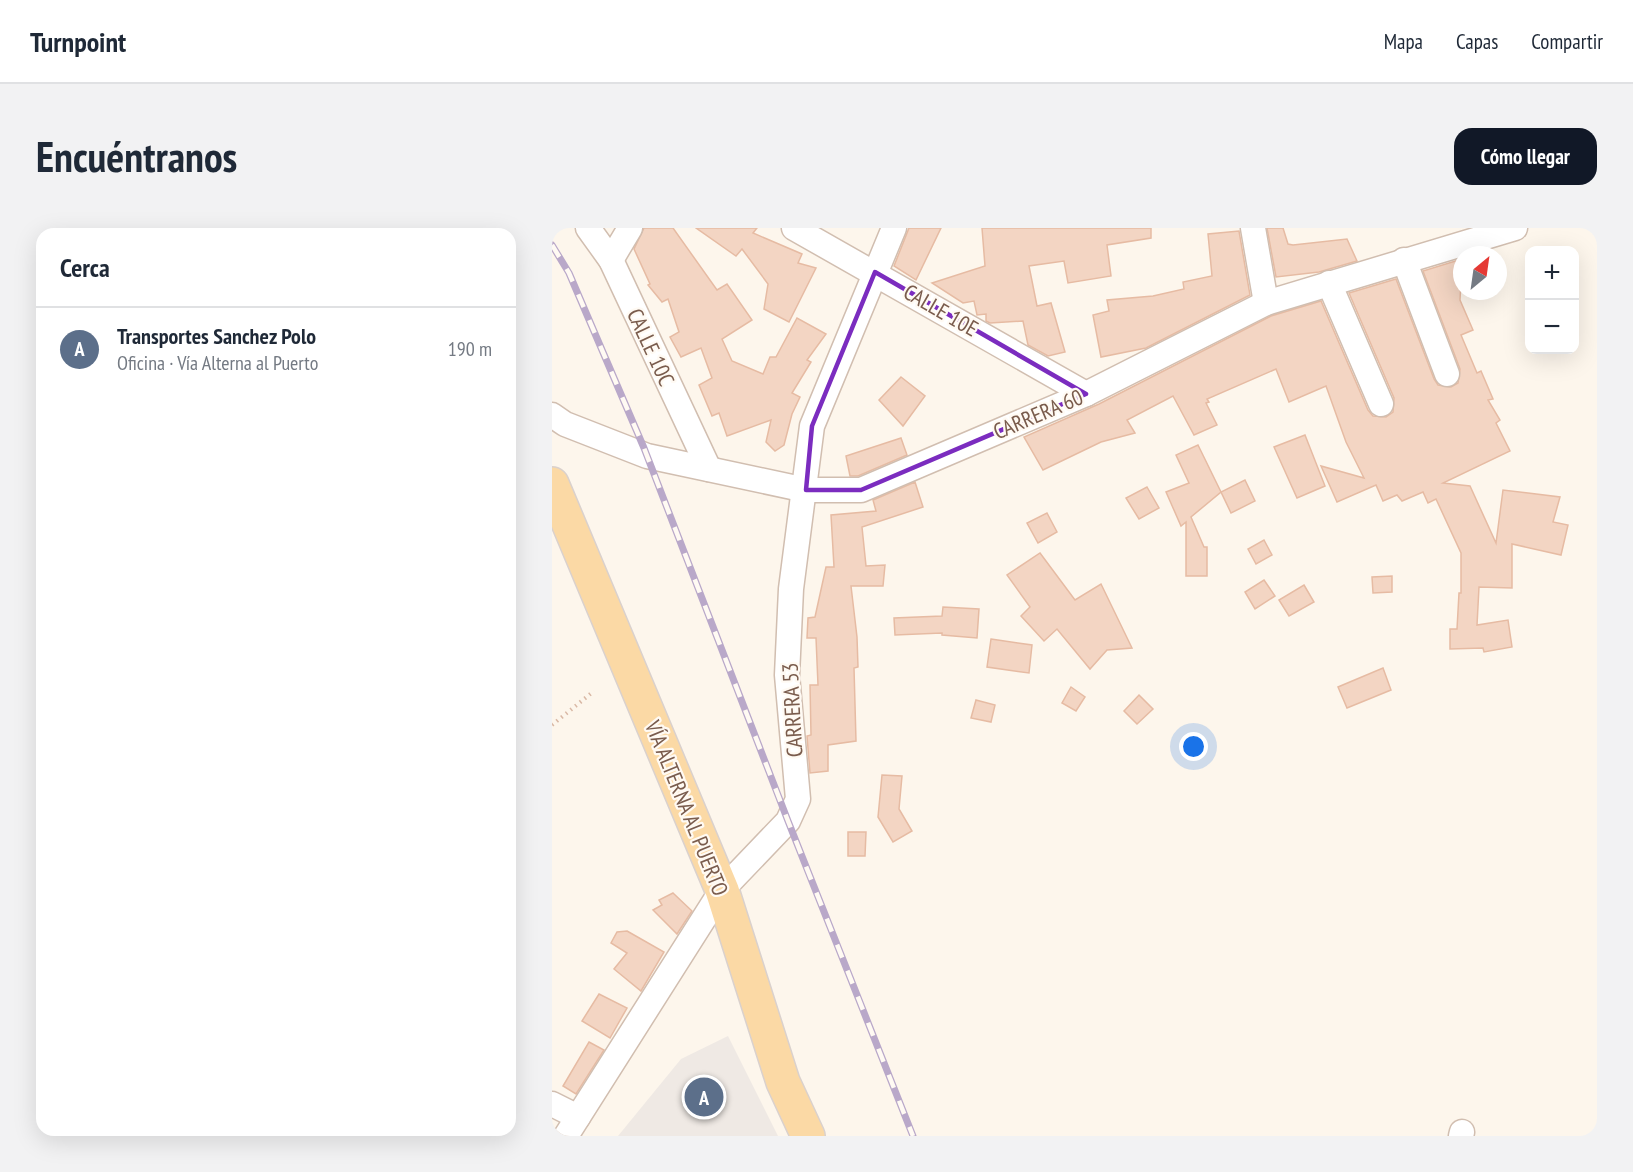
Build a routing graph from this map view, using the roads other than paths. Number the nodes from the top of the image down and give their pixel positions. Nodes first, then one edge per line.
1 (588, 228) edge
2 (630, 228) edge
3 (794, 228) edge
4 (894, 228) edge
5 (1253, 228) edge
6 (1515, 228) edge
7 (611, 260) junction
8 (1404, 260) junction
9 (875, 272) junction
10 (1329, 283) junction
11 (1266, 303) junction
12 (1447, 374) dead end
13 (1086, 394) junction
14 (1381, 404) dead end
15 (552, 415) edge
16 (709, 469) junction
17 (552, 484) edge
18 (806, 490) junction
19 (722, 890) junction
20 (552, 1104) edge
21 (572, 1127) edge
22 (808, 1136) edge

1 - 7 street, CALLE 10C
2 - 7 street
3 - 9 street, CALLE 10E
4 - 9 street, CARRERA 53
5 - 11 street
6 - 8 street, CARRERA 60
7 - 16 street, CALLE 10C
8 - 10 street, CARRERA 60
8 - 12 street
9 - 13 street, CALLE 10E
9 - 18 street, CARRERA 53
10 - 11 street, CARRERA 60
10 - 14 street
11 - 13 street, CARRERA 60
13 - 18 street, CARRERA 60
15 - 16 street, CARRERA 60
16 - 18 street, CARRERA 60
17 - 19 main road, VÍA ALTERNA AL PUERTO
18 - 19 street, CARRERA 53
19 - 21 street, CARRERA 53
19 - 22 main road, VÍA ALTERNA AL PUERTO
20 - 21 street

